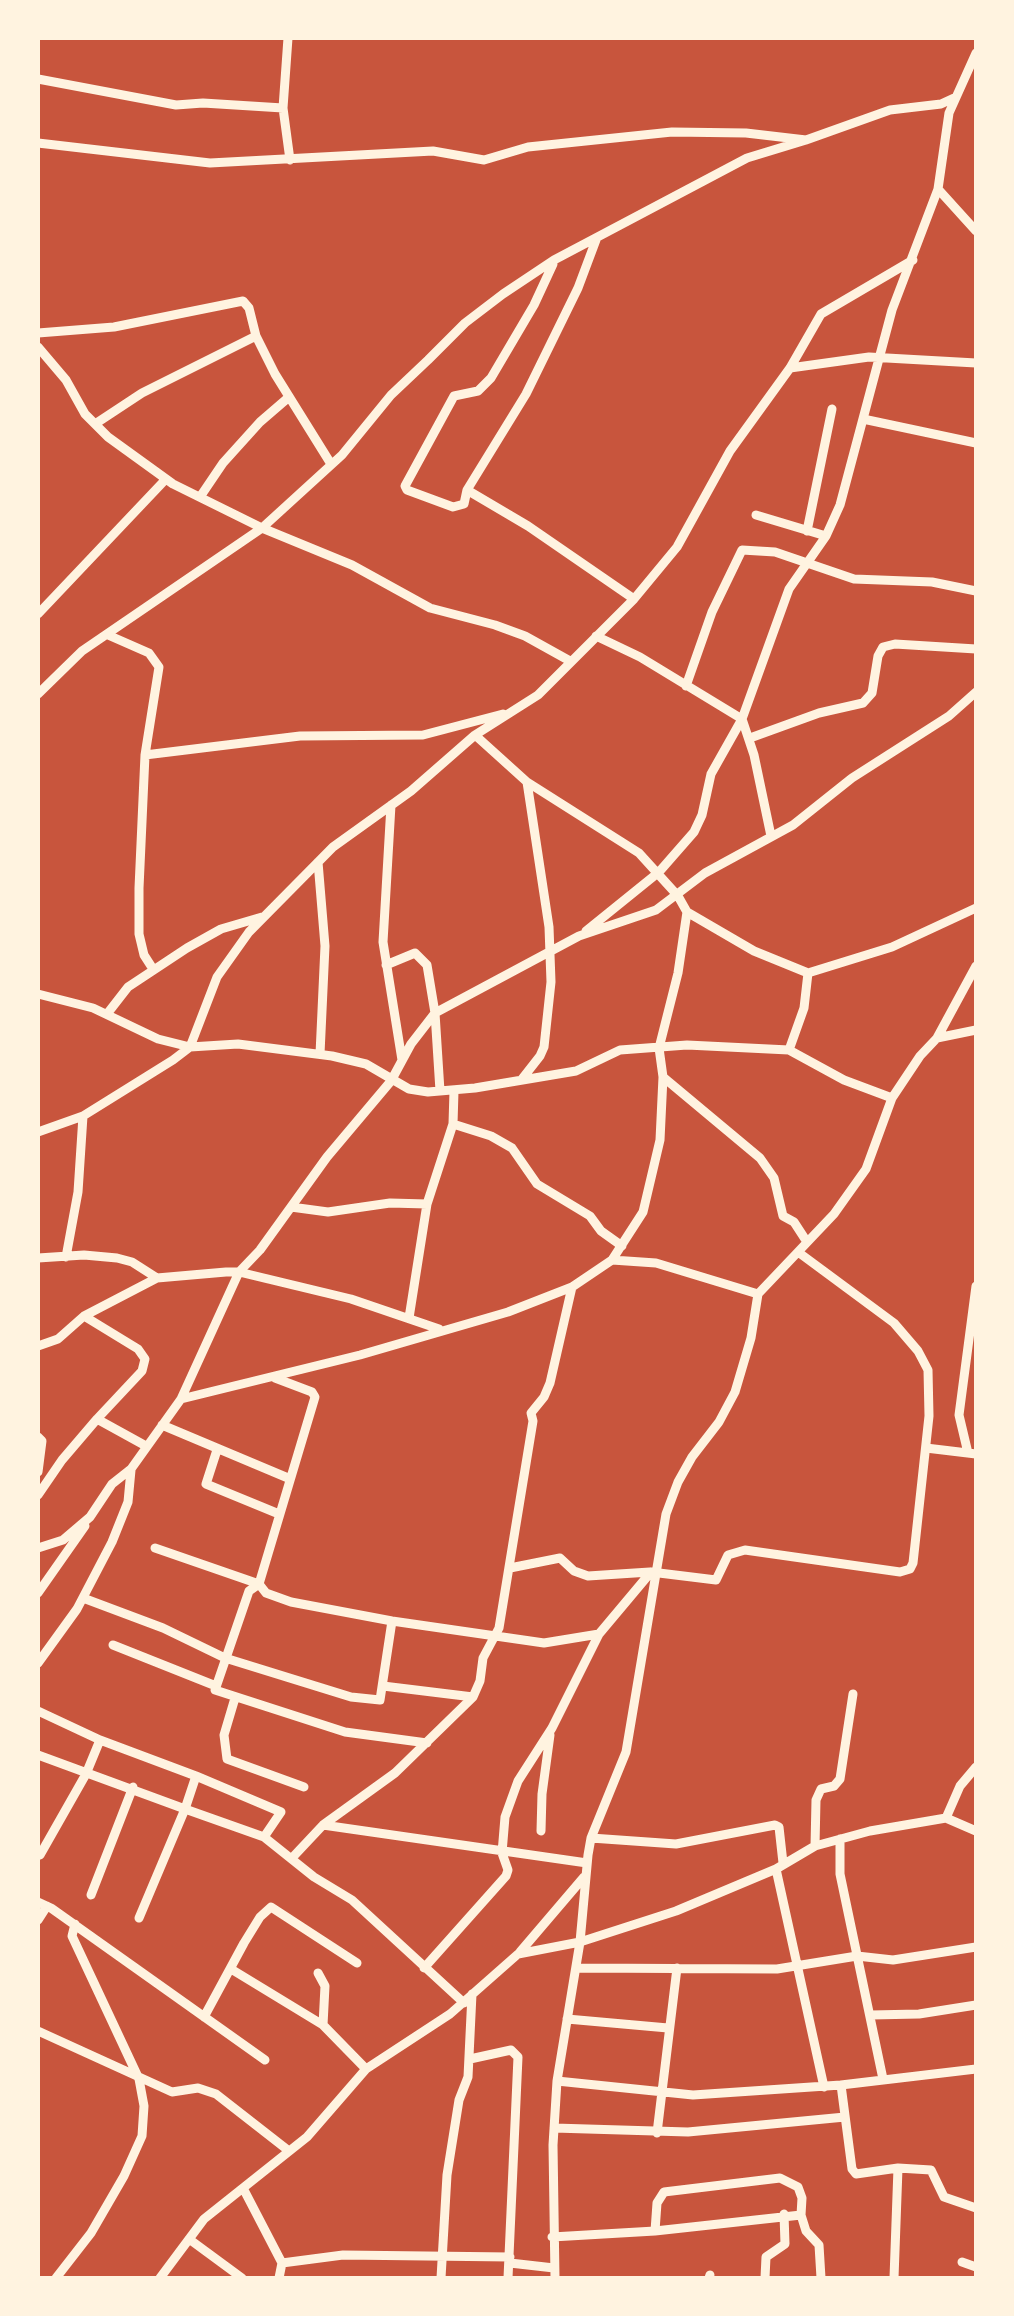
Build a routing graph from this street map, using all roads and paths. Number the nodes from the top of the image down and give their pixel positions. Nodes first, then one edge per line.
1 (288, 38) edge
2 (976, 53) edge
3 (38, 79) edge
4 (956, 96) junction
5 (283, 108) junction
6 (806, 140) junction
7 (38, 143) edge
8 (290, 160) junction
9 (938, 189) junction
10 (976, 230) edge
11 (597, 238) junction
12 (554, 260) junction
13 (913, 260) junction
14 (38, 333) edge
15 (256, 336) junction
16 (38, 347) edge
17 (882, 357) junction
18 (976, 363) edge
19 (790, 368) junction
20 (289, 397) junction
21 (832, 410) dead end
22 (863, 419) junction
23 (95, 424) junction
24 (976, 443) edge
25 (331, 464) junction
26 (166, 480) junction
27 (467, 490) junction
28 (200, 497) junction
29 (756, 515) dead end
30 (262, 528) junction
31 (808, 531) junction
32 (826, 536) junction
33 (806, 564) junction
34 (976, 592) edge
35 (634, 600) junction
36 (38, 614) edge
37 (108, 634) junction
38 (596, 636) junction
39 (976, 650) edge
40 (570, 661) junction
41 (686, 686) junction
42 (976, 692) edge
43 (38, 694) edge
44 (515, 710) junction
45 (742, 719) junction
46 (475, 735) junction
47 (750, 738) junction
48 (145, 755) junction
49 (527, 782) junction
50 (392, 805) junction
51 (770, 836) junction
52 (318, 862) junction
53 (659, 872) junction
54 (678, 896) junction
55 (976, 908) edge
56 (687, 912) junction
57 (265, 916) junction
58 (579, 936) junction
59 (549, 952) junction
60 (386, 965) junction
61 (976, 966) edge
62 (154, 969) junction
63 (808, 972) junction
64 (38, 994) edge
65 (435, 1012) junction
66 (107, 1014) junction
67 (976, 1030) edge
68 (938, 1038) junction
69 (190, 1047) junction
70 (659, 1048) junction
71 (789, 1050) junction
72 (320, 1054) junction
73 (402, 1061) junction
74 (663, 1076) junction
75 (522, 1079) junction
76 (391, 1082) junction
77 (440, 1091) junction
78 (454, 1091) junction
79 (892, 1098) junction
80 (82, 1116) junction
81 (453, 1124) junction
82 (38, 1132) edge
83 (427, 1204) junction
84 (291, 1207) junction
85 (807, 1242) junction
86 (622, 1246) junction
87 (798, 1252) junction
88 (66, 1257) junction
89 (38, 1258) edge
90 (612, 1260) junction
91 (240, 1272) junction
92 (158, 1278) junction
93 (976, 1286) edge
94 (572, 1288) junction
95 (758, 1294) junction
96 (84, 1316) junction
97 (409, 1318) junction
98 (442, 1330) junction
99 (38, 1346) edge
100 (275, 1378) junction
101 (181, 1399) junction
102 (97, 1419) junction
103 (162, 1424) junction
104 (38, 1437) edge
105 (146, 1446) junction
106 (926, 1448) junction
107 (217, 1450) junction
108 (972, 1454) edge
109 (131, 1469) junction
110 (38, 1472) edge
111 (288, 1478) junction
112 (38, 1485) edge
113 (38, 1495) edge
114 (279, 1514) junction
115 (90, 1517) junction
116 (38, 1548) edge
117 (155, 1548) dead end
118 (510, 1568) junction
119 (653, 1571) junction
120 (259, 1584) junction
121 (38, 1593) edge
122 (83, 1598) junction
123 (392, 1621) junction
124 (599, 1634) junction
125 (497, 1637) junction
126 (114, 1645) dead end
127 (225, 1658) junction
128 (38, 1663) edge
129 (216, 1686) junction
130 (383, 1686) junction
131 (853, 1694) dead end
132 (473, 1697) junction
133 (234, 1698) junction
134 (38, 1711) edge
135 (552, 1728) junction
136 (100, 1740) junction
137 (428, 1743) junction
138 (38, 1755) edge
139 (976, 1767) edge
140 (86, 1774) junction
141 (196, 1776) junction
142 (133, 1787) junction
143 (304, 1787) dead end
144 (185, 1808) junction
145 (946, 1818) junction
146 (323, 1825) junction
147 (541, 1831) dead end
148 (976, 1831) edge
149 (264, 1837) junction
150 (591, 1838) junction
151 (840, 1839) junction
152 (815, 1846) junction
153 (502, 1852) junction
154 (40, 1855) dead end
155 (292, 1858) junction
156 (587, 1862) junction
157 (780, 1866) junction
158 (586, 1874) junction
159 (91, 1895) dead end
160 (42, 1904) edge
161 (139, 1918) dead end
162 (38, 1920) edge
163 (75, 1924) junction
164 (580, 1942) junction
165 (976, 1948) edge
166 (518, 1954) junction
167 (857, 1956) junction
168 (356, 1963) dead end
169 (799, 1965) junction
170 (424, 1968) junction
171 (576, 1968) junction
172 (677, 1968) junction
173 (231, 1969) junction
174 (318, 1973) dead end
175 (472, 1994) junction
176 (464, 2003) junction
177 (976, 2005) edge
178 (872, 2015) junction
179 (204, 2017) junction
180 (566, 2019) junction
181 (323, 2024) junction
182 (668, 2028) junction
183 (38, 2031) edge
184 (470, 2059) junction
185 (266, 2060) dead end
186 (366, 2068) junction
187 (976, 2069) edge
188 (884, 2079) junction
189 (139, 2080) junction
190 (557, 2082) junction
191 (841, 2085) junction
192 (824, 2087) junction
193 (660, 2094) junction
194 (846, 2117) junction
195 (554, 2128) junction
196 (657, 2133) junction
197 (289, 2151) junction
198 (898, 2168) junction
199 (243, 2188) junction
200 (976, 2208) edge
201 (784, 2214) junction
202 (801, 2215) junction
203 (655, 2231) junction
204 (552, 2236) junction
205 (189, 2239) junction
206 (441, 2255) junction
207 (510, 2260) junction
208 (962, 2262) dead end
209 (282, 2263) junction
210 (976, 2267) edge
211 (554, 2273) edge
212 (56, 2278) edge
213 (161, 2278) edge
214 (242, 2278) edge
215 (278, 2278) edge
216 (441, 2278) edge
217 (508, 2278) edge
218 (765, 2278) edge
219 (821, 2278) edge
220 (894, 2278) edge

1 - 5 street
2 - 4 street
3 - 5 street
4 - 6 street
4 - 9 street
5 - 8 street
6 - 8 street
6 - 11 street
7 - 8 street
9 - 10 street
9 - 13 street
11 - 12 street
11 - 27 street
12 - 25 street
12 - 27 street
13 - 17 street
13 - 19 street
14 - 15 street
15 - 20 street
15 - 23 street
16 - 23 street
17 - 18 street
17 - 19 street
17 - 22 street
19 - 35 street
20 - 25 street
20 - 28 street
21 - 31 street
22 - 24 street
22 - 32 street
23 - 26 street
25 - 30 street
26 - 28 street
26 - 36 street
27 - 35 street
28 - 30 street
29 - 31 street
30 - 37 street
30 - 40 street
31 - 32 street
32 - 33 street
33 - 34 street
33 - 41 street
33 - 45 street
35 - 38 street
37 - 43 street
37 - 48 street
38 - 40 street
38 - 41 street
39 - 47 street
40 - 44 street
41 - 45 street
42 - 51 street
44 - 46 street
44 - 48 street
45 - 47 street
45 - 53 street
46 - 49 street
46 - 50 street
47 - 51 street
48 - 62 street
49 - 53 street
49 - 59 street
50 - 52 street
50 - 60 street
51 - 54 street
52 - 57 street
52 - 72 street
53 - 54 street
53 - 58 street
54 - 56 street
54 - 58 street
55 - 63 street
56 - 63 street
56 - 70 street
57 - 62 street
57 - 69 street
58 - 59 street
59 - 65 street
59 - 75 street
60 - 65 street
60 - 73 street
61 - 68 street
62 - 66 street
63 - 71 street
64 - 66 street
65 - 73 street
65 - 77 street
66 - 69 street
67 - 68 street
68 - 79 street
69 - 72 street
69 - 80 street
70 - 71 street
70 - 74 street
70 - 75 street
71 - 79 street
72 - 76 street
73 - 76 street
74 - 85 street
74 - 86 street
75 - 78 street
76 - 77 street
76 - 84 street
77 - 78 street
78 - 81 street
79 - 85 street
80 - 82 street
80 - 88 street
81 - 83 street
81 - 86 street
83 - 84 street
83 - 97 street
84 - 91 street
85 - 87 street
86 - 90 street
87 - 95 street
87 - 106 street
88 - 89 street
88 - 92 street
90 - 94 street
90 - 95 street
91 - 92 street
91 - 97 street
91 - 101 street
92 - 96 street
93 - 108 street
94 - 98 street
94 - 118 street
95 - 119 street
96 - 99 street
96 - 102 street
97 - 98 street
98 - 100 street
100 - 101 street
100 - 111 street
101 - 103 street
102 - 105 street
102 - 113 street
103 - 105 street
103 - 107 street
104 - 110 street
105 - 109 street
106 - 108 street
106 - 119 street
107 - 111 street
107 - 114 street
109 - 115 street
109 - 122 street
111 - 114 street
112 - 113 street
114 - 120 street
115 - 116 street
115 - 121 street
117 - 120 street
118 - 119 street
118 - 125 street
119 - 124 street
119 - 150 street
120 - 123 street
120 - 127 street
122 - 127 street
122 - 128 street
123 - 125 street
123 - 130 street
124 - 125 street
124 - 135 street
125 - 132 street
126 - 129 street
127 - 129 street
127 - 130 street
129 - 133 street
130 - 132 street
131 - 152 street
132 - 137 street
133 - 137 street
133 - 143 street
134 - 136 street
135 - 147 street
135 - 153 street
136 - 140 street
136 - 141 street
137 - 146 street
138 - 140 street
139 - 145 street
140 - 142 street
140 - 154 street
141 - 144 street
141 - 149 street
142 - 144 street
142 - 159 street
144 - 149 street
144 - 161 street
145 - 148 street
145 - 151 street
146 - 153 street
146 - 155 street
149 - 155 street
150 - 156 street
150 - 157 street
151 - 152 street
151 - 167 street
152 - 157 street
153 - 156 street
153 - 170 street
155 - 170 street
156 - 158 street
157 - 164 street
157 - 169 street
158 - 164 street
158 - 166 street
160 - 162 street
160 - 163 street
163 - 179 street
163 - 189 street
164 - 166 street
164 - 171 street
165 - 167 street
166 - 175 street
167 - 169 street
167 - 178 street
168 - 173 street
169 - 172 street
169 - 192 street
170 - 176 street
171 - 172 street
171 - 180 street
172 - 182 street
173 - 179 street
173 - 181 street
174 - 181 street
175 - 176 street
175 - 184 street
176 - 186 street
177 - 178 street
178 - 188 street
179 - 185 street
180 - 182 street
180 - 190 street
181 - 186 street
182 - 193 street
183 - 189 street
184 - 206 street
184 - 207 street
186 - 197 street
187 - 188 street
188 - 191 street
189 - 197 street
189 - 212 street
190 - 193 street
190 - 195 street
191 - 192 street
191 - 194 street
192 - 193 street
193 - 196 street
194 - 196 street
194 - 198 street
195 - 196 street
195 - 204 street
197 - 199 street
198 - 200 street
198 - 220 street
199 - 205 street
199 - 209 street
201 - 202 street
201 - 203 street
201 - 218 street
202 - 203 street
202 - 219 street
203 - 204 street
204 - 211 street
205 - 213 street
205 - 214 street
206 - 207 street
206 - 209 street
206 - 216 street
207 - 211 street
207 - 217 street
208 - 210 street
209 - 215 street

